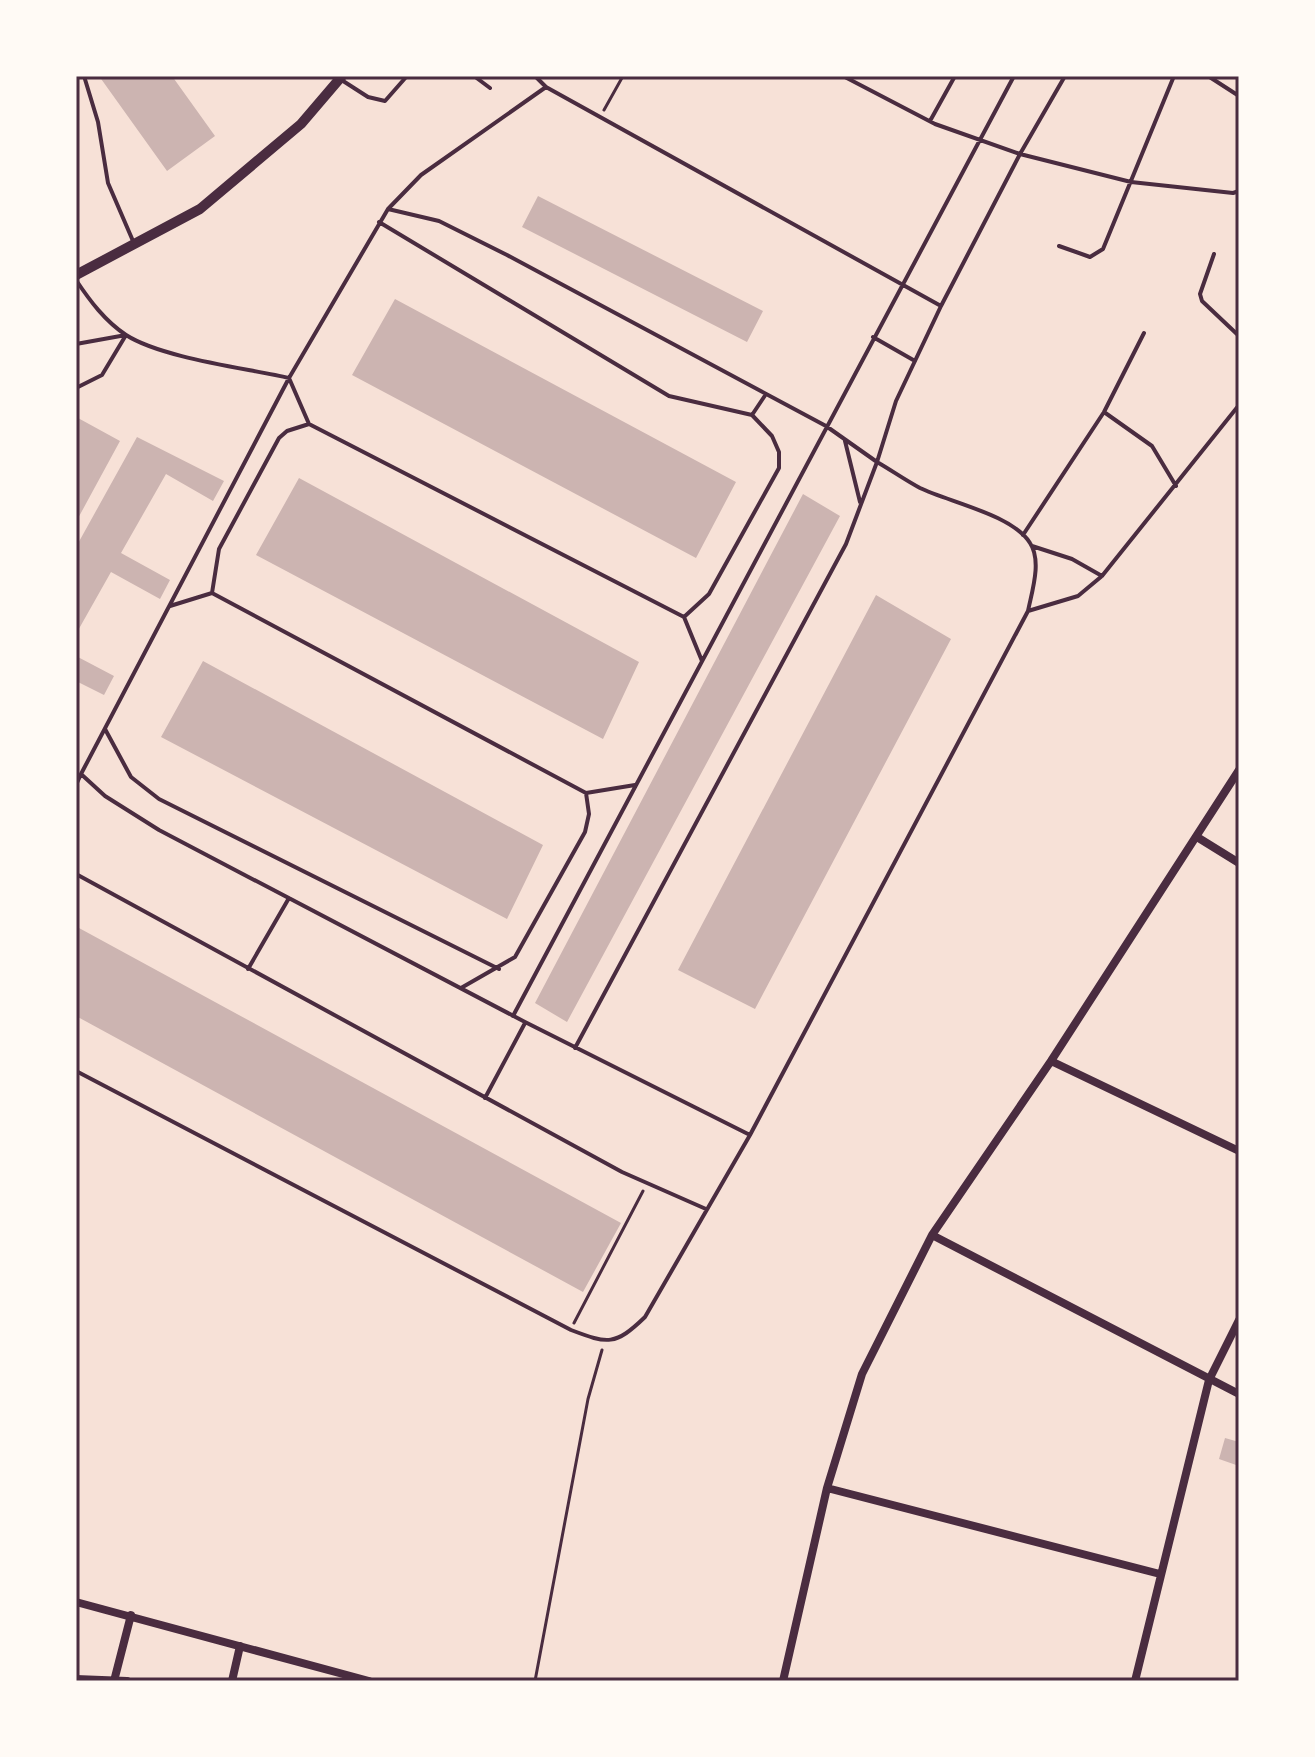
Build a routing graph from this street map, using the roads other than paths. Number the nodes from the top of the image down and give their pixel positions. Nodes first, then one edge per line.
1 (84, 76) edge
2 (407, 76) edge
3 (474, 76) edge
4 (535, 76) edge
5 (843, 76) edge
6 (955, 76) edge
7 (1014, 76) edge
8 (1065, 76) edge
9 (1174, 76) edge
10 (1208, 76) edge
11 (341, 77) edge
12 (546, 87) junction
13 (490, 88) dead end
14 (1239, 96) edge
15 (930, 121) junction
16 (977, 140) junction
17 (1020, 154) junction
18 (1131, 182) junction
19 (1239, 191) edge
20 (388, 209) junction
21 (379, 222) junction
22 (1059, 246) dead end
23 (135, 247) junction
24 (1214, 254) dead end
25 (76, 278) edge
26 (901, 284) junction
27 (941, 306) junction
28 (1144, 333) dead end
29 (126, 335) junction
30 (1239, 336) edge
31 (873, 337) junction
32 (76, 344) edge
33 (915, 361) junction
34 (289, 378) junction
35 (76, 388) edge
36 (767, 394) junction
37 (1239, 405) edge
38 (1104, 412) junction
39 (752, 415) junction
40 (309, 424) junction
41 (826, 426) junction
42 (844, 439) junction
43 (877, 462) junction
44 (1176, 486) junction
45 (860, 504) junction
46 (1023, 535) junction
47 (1032, 546) junction
48 (1102, 576) junction
49 (212, 593) junction
50 (170, 606) junction
51 (1028, 611) junction
52 (684, 617) junction
53 (702, 661) junction
54 (105, 729) junction
55 (1239, 770) edge
56 (81, 774) junction
57 (76, 785) edge
58 (635, 785) junction
59 (586, 793) junction
60 (1197, 837) junction
61 (1239, 863) edge
62 (76, 874) edge
63 (289, 898) junction
64 (248, 969) junction
65 (499, 969) junction
66 (460, 988) junction
67 (513, 1016) junction
68 (525, 1022) junction
69 (575, 1048) junction
70 (1051, 1061) junction
71 (76, 1071) edge
72 (485, 1098) junction
73 (750, 1135) junction
74 (1239, 1151) edge
75 (707, 1209) junction
76 (932, 1235) junction
77 (1239, 1320) edge
78 (1209, 1380) junction
79 (1239, 1394) edge
80 (827, 1488) junction
81 (1160, 1574) junction
82 (76, 1602) edge
83 (131, 1615) junction
84 (240, 1646) junction
85 (76, 1679) edge
86 (114, 1680) edge
87 (356, 1680) edge
88 (127, 1681) edge
89 (232, 1681) edge
90 (369, 1681) edge
91 (783, 1681) edge
92 (1135, 1681) edge

1 - 23 lane
2 - 11 lane
3 - 13 lane
4 - 12 lane
5 - 15 lane
6 - 15 lane
7 - 16 lane
8 - 17 lane
9 - 18 lane
10 - 14 lane
11 - 23 street
12 - 20 lane
12 - 26 lane
15 - 16 lane
16 - 17 lane
16 - 26 lane
17 - 18 lane
17 - 27 lane
18 - 19 lane
18 - 22 lane
20 - 21 lane
20 - 36 lane
21 - 34 lane
21 - 39 lane
23 - 25 street
24 - 30 lane
25 - 29 lane
26 - 27 lane
26 - 31 lane
27 - 33 lane
28 - 38 lane
29 - 32 lane
29 - 34 lane
29 - 35 lane
31 - 33 lane
31 - 41 lane
33 - 43 lane
34 - 40 lane
34 - 50 lane
36 - 39 lane
36 - 41 lane
37 - 44 lane
38 - 44 lane
38 - 46 lane
39 - 52 lane
40 - 49 lane
40 - 52 lane
41 - 42 lane
41 - 53 lane
42 - 43 lane
42 - 45 lane
43 - 45 lane
43 - 46 lane
44 - 48 lane
45 - 69 lane
46 - 47 lane
47 - 48 lane
47 - 51 lane
48 - 51 lane
49 - 50 lane
49 - 59 lane
50 - 54 lane
51 - 73 lane
52 - 53 lane
53 - 58 lane
54 - 56 lane
54 - 65 lane
55 - 60 street
56 - 57 lane
56 - 63 lane
58 - 59 lane
58 - 67 lane
59 - 65 lane
60 - 61 street
60 - 70 street
62 - 64 lane
63 - 64 lane
63 - 66 lane
64 - 72 lane
65 - 66 lane
66 - 67 lane
67 - 68 lane
68 - 69 lane
68 - 72 lane
69 - 73 lane
70 - 74 street
70 - 76 street
71 - 75 lane
72 - 75 lane
73 - 75 lane
76 - 78 street
76 - 80 street
77 - 78 street
78 - 79 street
78 - 81 street
80 - 81 street
80 - 91 street
81 - 92 street
82 - 83 street
83 - 84 street
83 - 86 street
84 - 87 street
84 - 89 street
85 - 86 street
86 - 88 street
87 - 90 street

